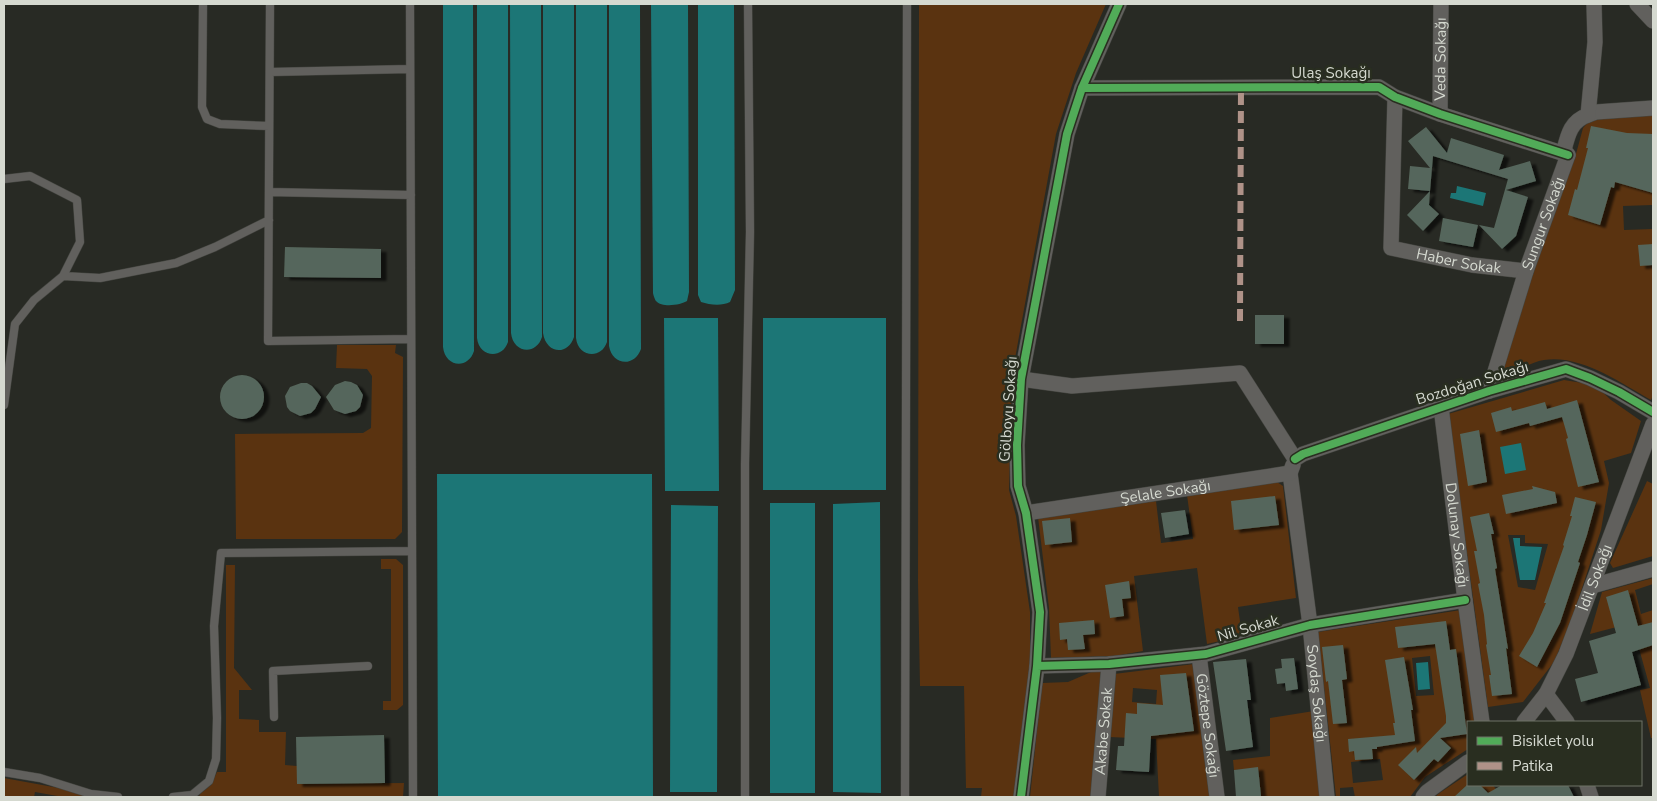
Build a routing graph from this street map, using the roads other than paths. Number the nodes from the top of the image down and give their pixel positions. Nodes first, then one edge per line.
1 (203, 4) edge
2 (270, 4) edge
3 (410, 4) edge
4 (748, 4) edge
5 (907, 4) edge
6 (1119, 4) edge
7 (1441, 4) edge
8 (1594, 4) edge
9 (1637, 4) edge
10 (1653, 22) edge
11 (410, 69) junction
12 (270, 72) junction
13 (1082, 88) junction
14 (1395, 97) junction
15 (1653, 108) edge
16 (1440, 114) junction
17 (1588, 115) junction
18 (269, 126) junction
19 (1568, 156) junction
20 (4, 179) edge
21 (269, 192) junction
22 (411, 196) junction
23 (269, 220) junction
24 (1526, 271) junction
25 (63, 276) junction
26 (411, 339) junction
27 (1021, 379) junction
28 (1489, 391) junction
29 (4, 405) edge
30 (1441, 407) junction
31 (1653, 412) edge
32 (1653, 424) edge
33 (1647, 458) edge
34 (1293, 466) junction
35 (1026, 513) junction
36 (412, 551) junction
37 (1653, 569) edge
38 (1592, 586) junction
39 (1465, 600) junction
40 (1310, 625) junction
41 (1199, 654) junction
42 (1109, 664) junction
43 (368, 666) dead end
44 (1037, 666) junction
45 (1546, 694) junction
46 (274, 716) dead end
47 (1482, 721) edge
48 (1525, 721) edge
49 (1566, 721) edge
50 (1467, 763) edge
51 (4, 772) edge
52 (118, 797) edge
53 (173, 797) edge
54 (413, 797) edge
55 (745, 797) edge
56 (905, 797) edge
57 (1021, 797) edge
58 (1098, 797) edge
59 (1217, 797) edge
60 (1326, 797) edge
61 (1423, 797) edge

1 - 18 lane
2 - 12 lane
3 - 11 lane
4 - 55 lane
5 - 56 lane
6 - 13 street, Gölboyu Sokağı
7 - 16 street, Veda Sokağı
8 - 17 street
9 - 10 street
11 - 12 lane
11 - 22 lane
12 - 18 lane
13 - 14 street, Ulaş Sokağı
13 - 27 street, Gölboyu Sokağı
14 - 16 street, Ulaş Sokağı
14 - 24 street, Haber Sokak
15 - 17 street
16 - 19 street, Ulaş Sokağı
17 - 19 street, Sungur Sokağı
18 - 21 lane
19 - 24 street, Sungur Sokağı
20 - 25 lane
21 - 22 lane
21 - 23 lane
22 - 26 lane
23 - 25 lane
23 - 26 lane
24 - 28 street, Sungur Sokağı
25 - 29 lane
26 - 36 lane
27 - 34 street
27 - 35 street, Gölboyu Sokağı
28 - 30 street, Bozdoğan Sokağı
28 - 31 street, Bozdoğan Sokağı
30 - 34 street, Bozdoğan Sokağı
30 - 39 street, Dolunay Sokağı
32 - 33 street, İdil Sokağı
33 - 38 street, İdil Sokağı
34 - 35 street, Şelale Sokağı
34 - 40 street, Soydaş Sokağı
35 - 44 street, Gölboyu Sokağı
36 - 53 lane
36 - 54 lane
37 - 38 street
38 - 45 street, İdil Sokağı
39 - 40 street, Nil Sokak
39 - 47 street, Dolunay Sokağı
40 - 41 street, Nil Sokak
40 - 60 street, Soydaş Sokağı
41 - 42 street, Nil Sokak
41 - 59 street, Göztepe Sokağı
42 - 44 street, Nil Sokak
42 - 58 street, Akabe Sokak
43 - 46 lane
44 - 57 street, Gölboyu Sokağı
45 - 48 street, İdil Sokağı
45 - 49 street
50 - 61 street
51 - 52 lane

